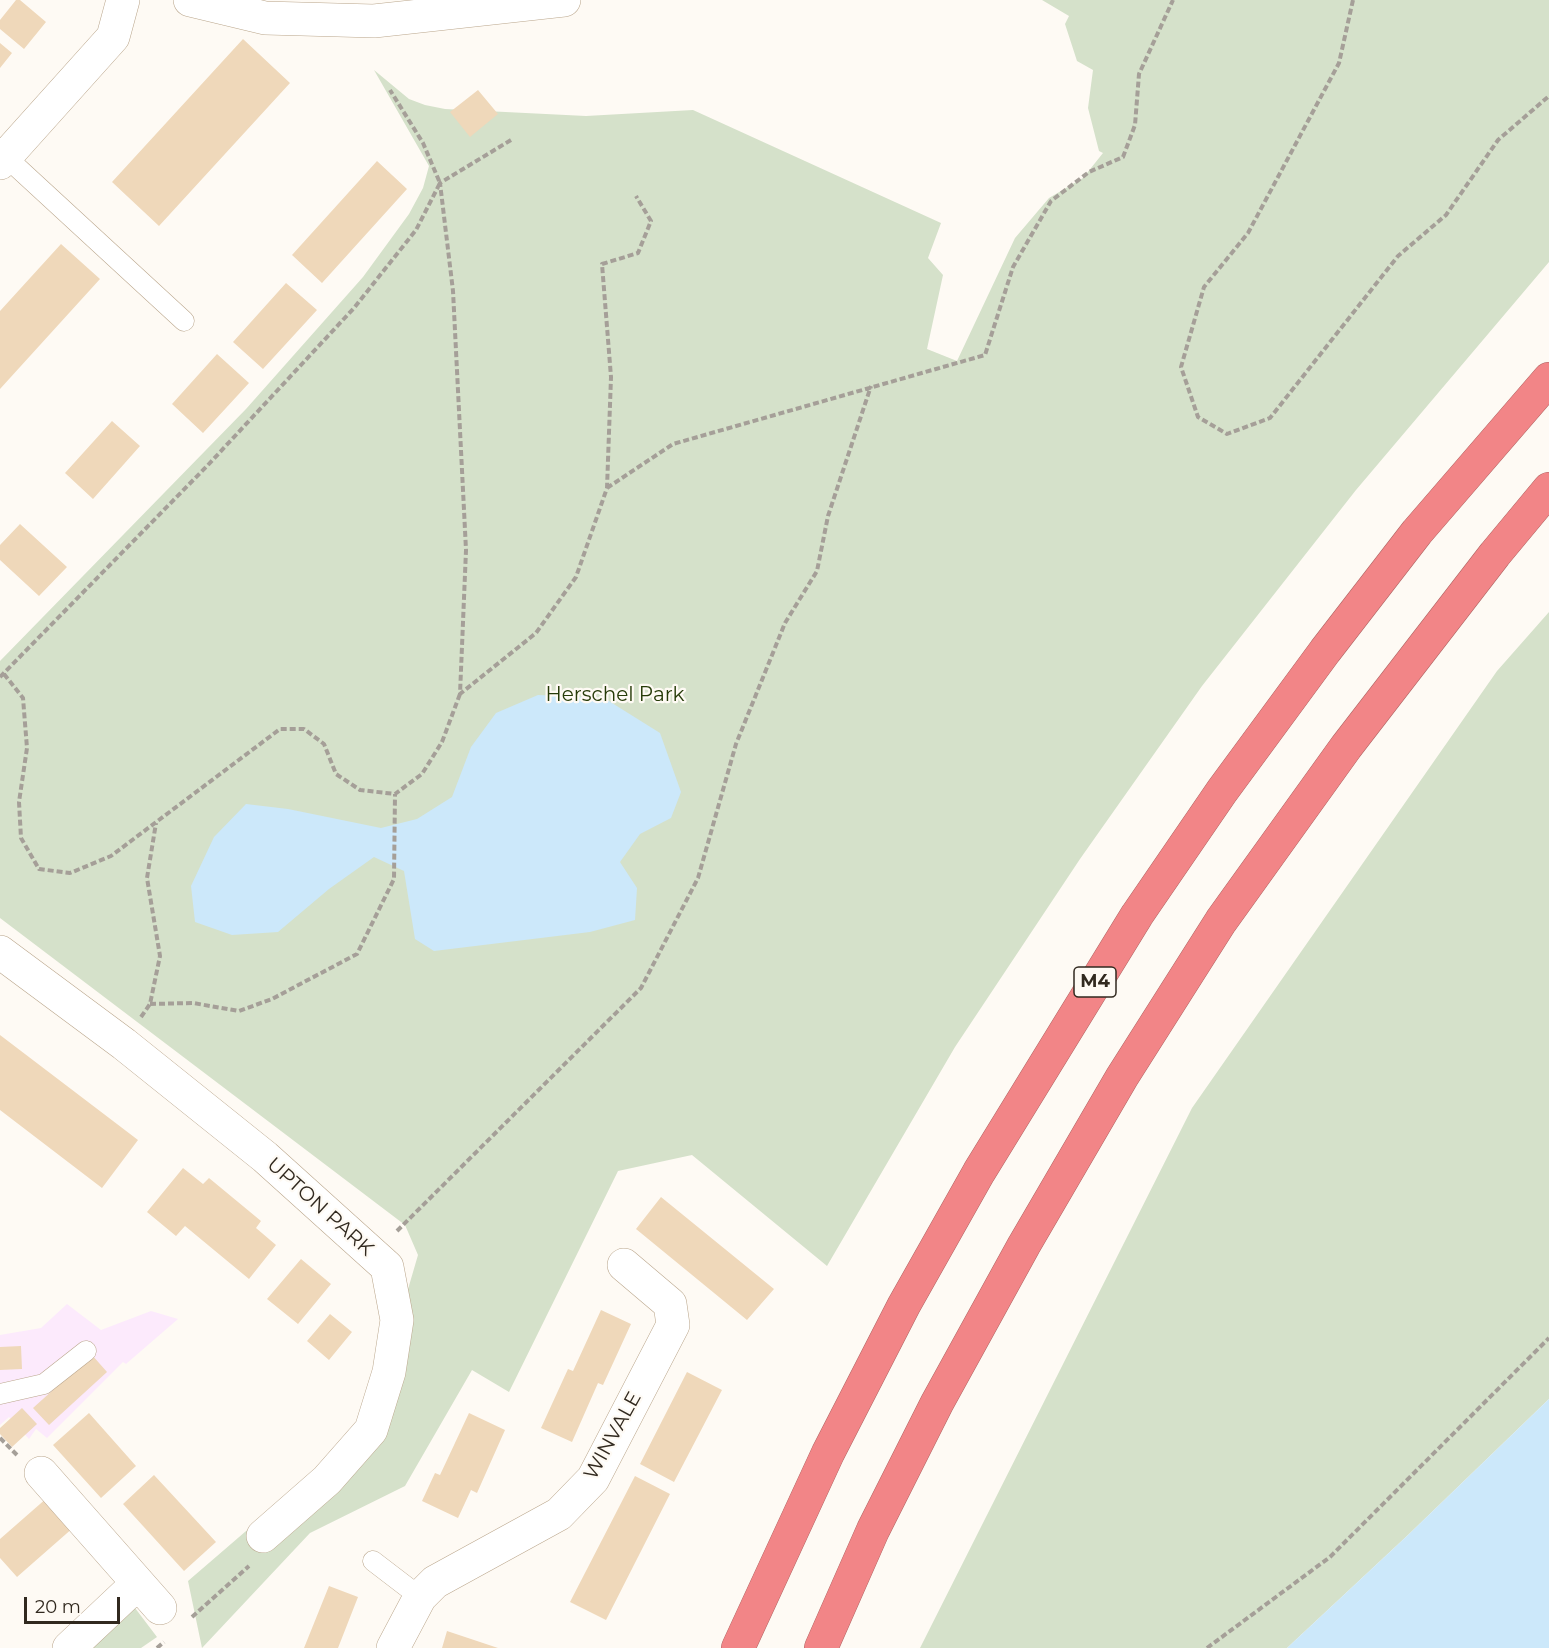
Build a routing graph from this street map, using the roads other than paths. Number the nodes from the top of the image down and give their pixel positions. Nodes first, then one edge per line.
1 (123, 0) edge
2 (190, 0) edge
3 (564, 0) edge
4 (3, 160) edge
5 (184, 321) dead end
6 (1549, 378) edge
7 (1549, 489) edge
8 (0, 952) edge
9 (624, 1265) dead end
10 (86, 1351) dead end
11 (0, 1394) edge
12 (41, 1473) dead end
13 (263, 1536) road end
14 (373, 1561) dead end
15 (138, 1583) junction
16 (420, 1597) junction
17 (172, 1616) road end
18 (69, 1648) edge
19 (393, 1648) edge
20 (738, 1648) edge
21 (821, 1648) edge

1 - 4 street
2 - 3 street
4 - 5 lane
6 - 20 highway, M4
7 - 21 highway
8 - 13 street, UPTON PARK
9 - 16 street, WINVALE
10 - 11 lane
12 - 15 street
14 - 16 lane
15 - 17 street
15 - 18 street
16 - 19 street, WINVALE

